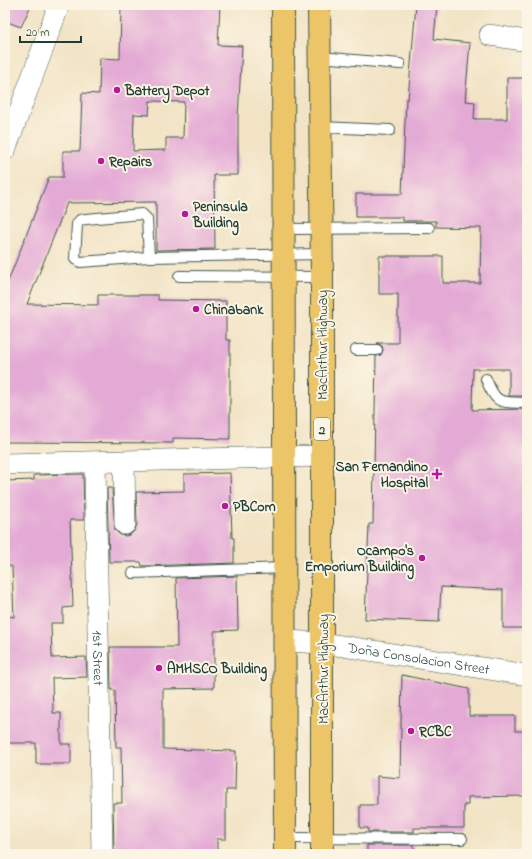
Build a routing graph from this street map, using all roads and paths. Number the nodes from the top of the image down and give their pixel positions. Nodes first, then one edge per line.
1 (59, 5) edge
2 (284, 5) edge
3 (319, 5) edge
4 (490, 35) dead end
5 (527, 41) edge
6 (320, 57) junction
7 (400, 64) dead end
8 (320, 127) junction
9 (390, 130) dead end
10 (5, 150) edge
11 (322, 228) junction
12 (429, 228) dead end
13 (285, 229) junction
14 (322, 254) junction
15 (149, 257) junction
16 (284, 265) junction
17 (178, 276) dead end
18 (322, 277) junction
19 (356, 350) dead end
20 (377, 350) dead end
21 (486, 379) dead end
22 (527, 403) edge
23 (283, 456) junction
24 (322, 456) junction
25 (124, 462) junction
26 (95, 463) junction
27 (5, 464) edge
28 (125, 524) dead end
29 (285, 568) junction
30 (133, 573) dead end
31 (286, 642) junction
32 (323, 643) junction
33 (527, 675) edge
34 (462, 839) dead end
35 (285, 846) edge
36 (322, 847) edge
37 (102, 854) edge

1 - 10 street
2 - 13 highway
3 - 6 highway, MacArthur Highway / 2
4 - 5 street
6 - 7 lane
6 - 8 highway, MacArthur Highway / 2
8 - 9 lane
8 - 11 highway, MacArthur Highway / 2
11 - 12 lane
11 - 13 lane
11 - 14 highway, MacArthur Highway / 2
13 - 16 highway
14 - 16 lane
14 - 18 highway, MacArthur Highway / 2
15 - 15 lane
15 - 16 lane
16 - 17 lane
16 - 18 lane
16 - 23 highway
18 - 24 highway, MacArthur Highway / 2
19 - 20 lane
21 - 22 lane
23 - 24 street
23 - 25 street
23 - 29 highway
24 - 32 highway, MacArthur Highway / 2
25 - 26 street
25 - 28 street
26 - 27 street
26 - 37 street, 1st Street
29 - 30 lane
29 - 31 highway
31 - 32 street, Doña Consolacion Street
31 - 35 highway
32 - 33 street, Doña Consolacion Street
32 - 36 highway, MacArthur Highway / 2
34 - 36 lane
35 - 36 lane

